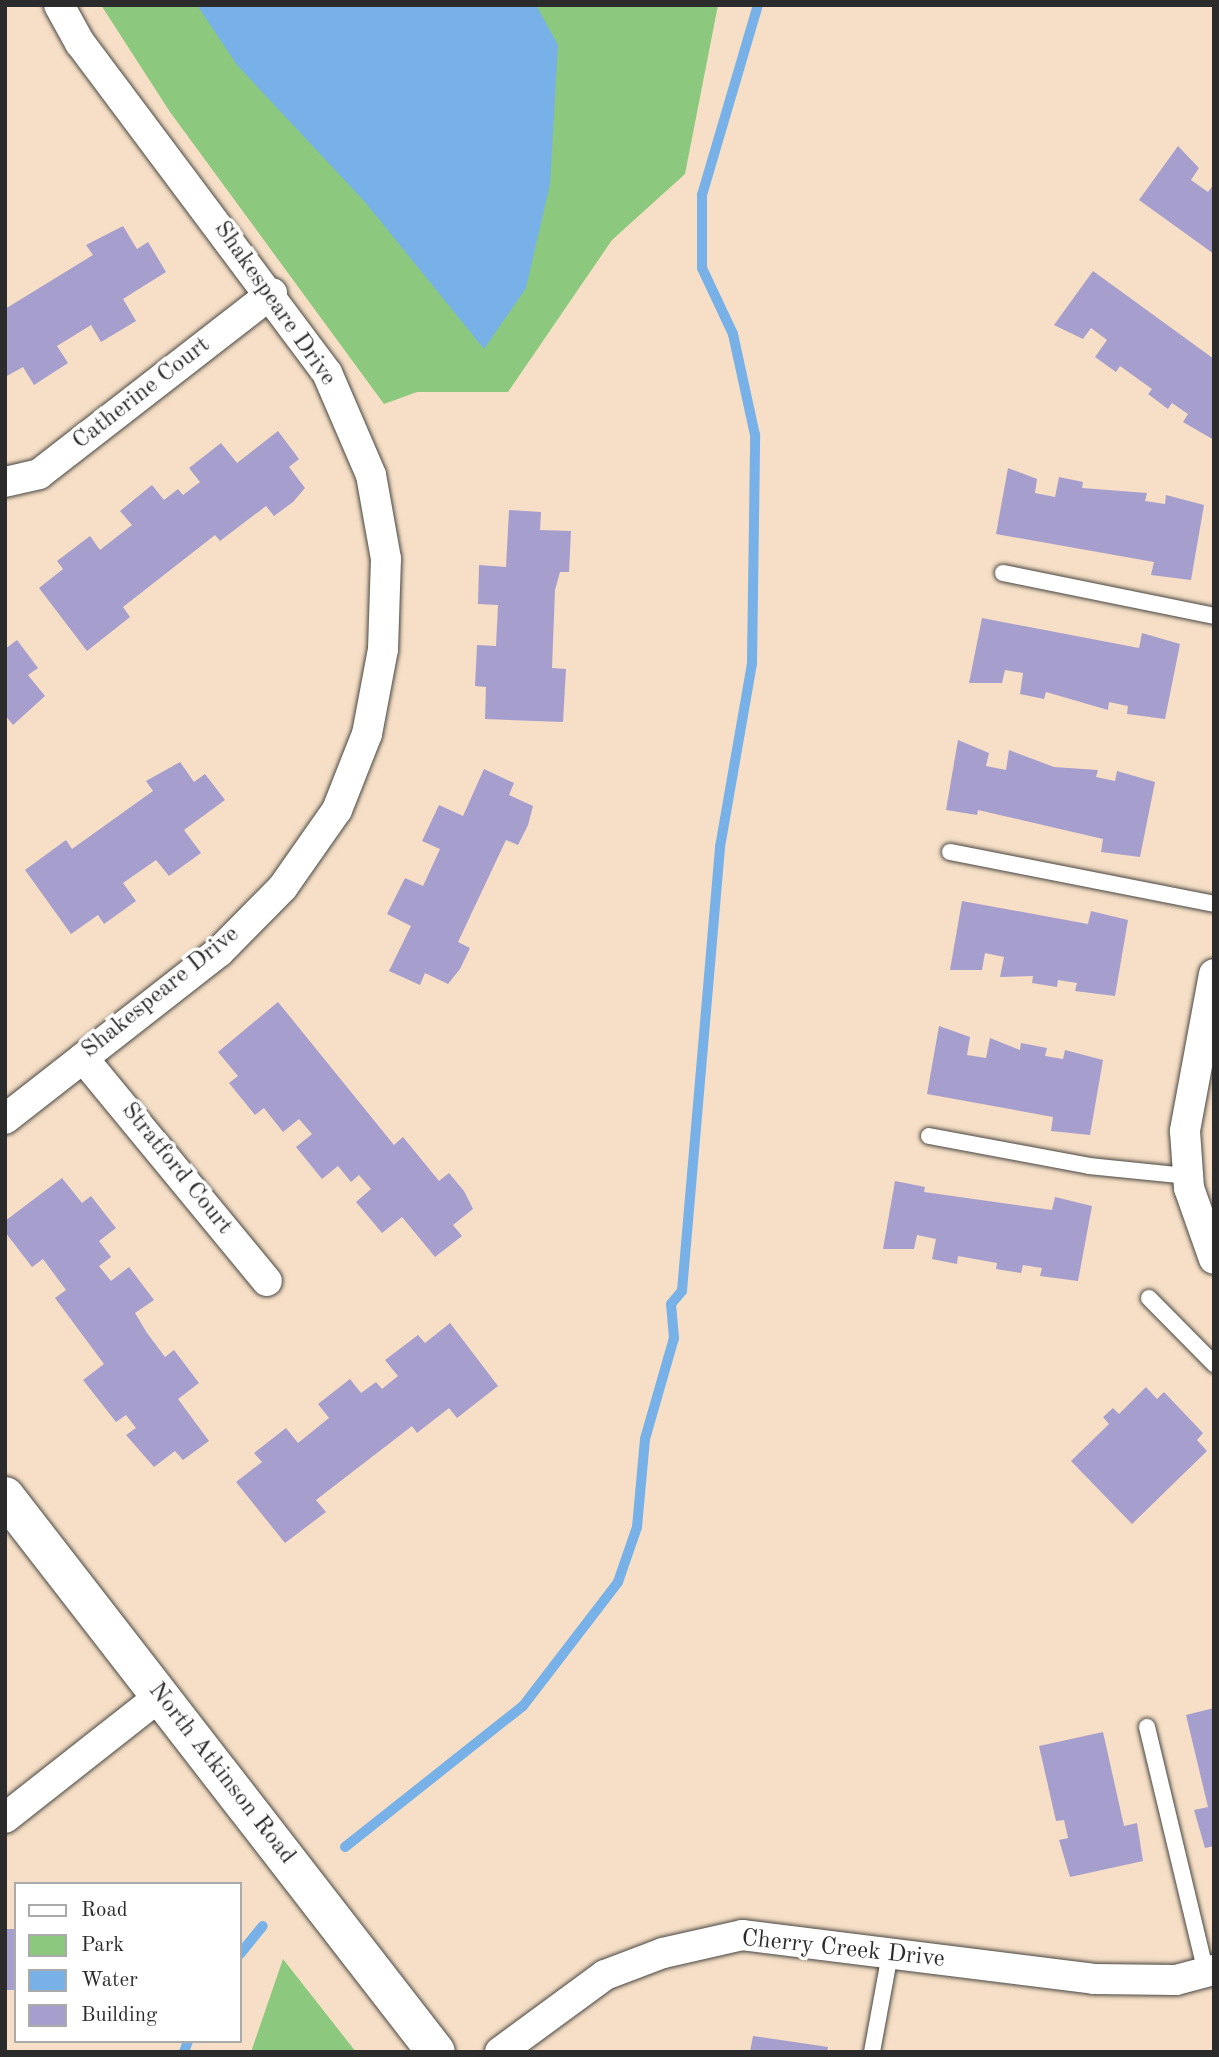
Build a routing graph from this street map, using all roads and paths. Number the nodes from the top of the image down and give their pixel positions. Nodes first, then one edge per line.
1 (59, 5) edge
2 (272, 293) junction
3 (5, 482) edge
4 (1003, 573) dead end
5 (1214, 616) edge
6 (950, 852) dead end
7 (1214, 904) edge
8 (1214, 974) edge
9 (1211, 1011) edge
10 (83, 1058) junction
11 (5, 1119) edge
12 (929, 1136) dead end
13 (1188, 1176) junction
14 (1214, 1259) edge
15 (267, 1281) dead end
16 (1149, 1298) dead end
17 (1214, 1364) edge
18 (5, 1496) edge
19 (160, 1696) junction
20 (1147, 1727) dead end
21 (5, 1818) edge
22 (890, 1954) junction
23 (1210, 1971) edge
24 (436, 2052) edge
25 (500, 2052) edge
26 (872, 2052) edge

1 - 2 street, Shakespeare Drive
2 - 3 street, Catherine Court
2 - 10 street, Shakespeare Drive
4 - 5 lane
6 - 7 lane
8 - 9 street
9 - 13 street
10 - 11 street, Shakespeare Drive
10 - 15 street, Stratford Court
12 - 13 lane
13 - 14 street
16 - 17 lane
18 - 19 main road, North Atkinson Road
19 - 21 street
19 - 24 main road, North Atkinson Road
20 - 23 lane
22 - 23 street, Cherry Creek Drive
22 - 25 street, Cherry Creek Drive
22 - 26 lane

